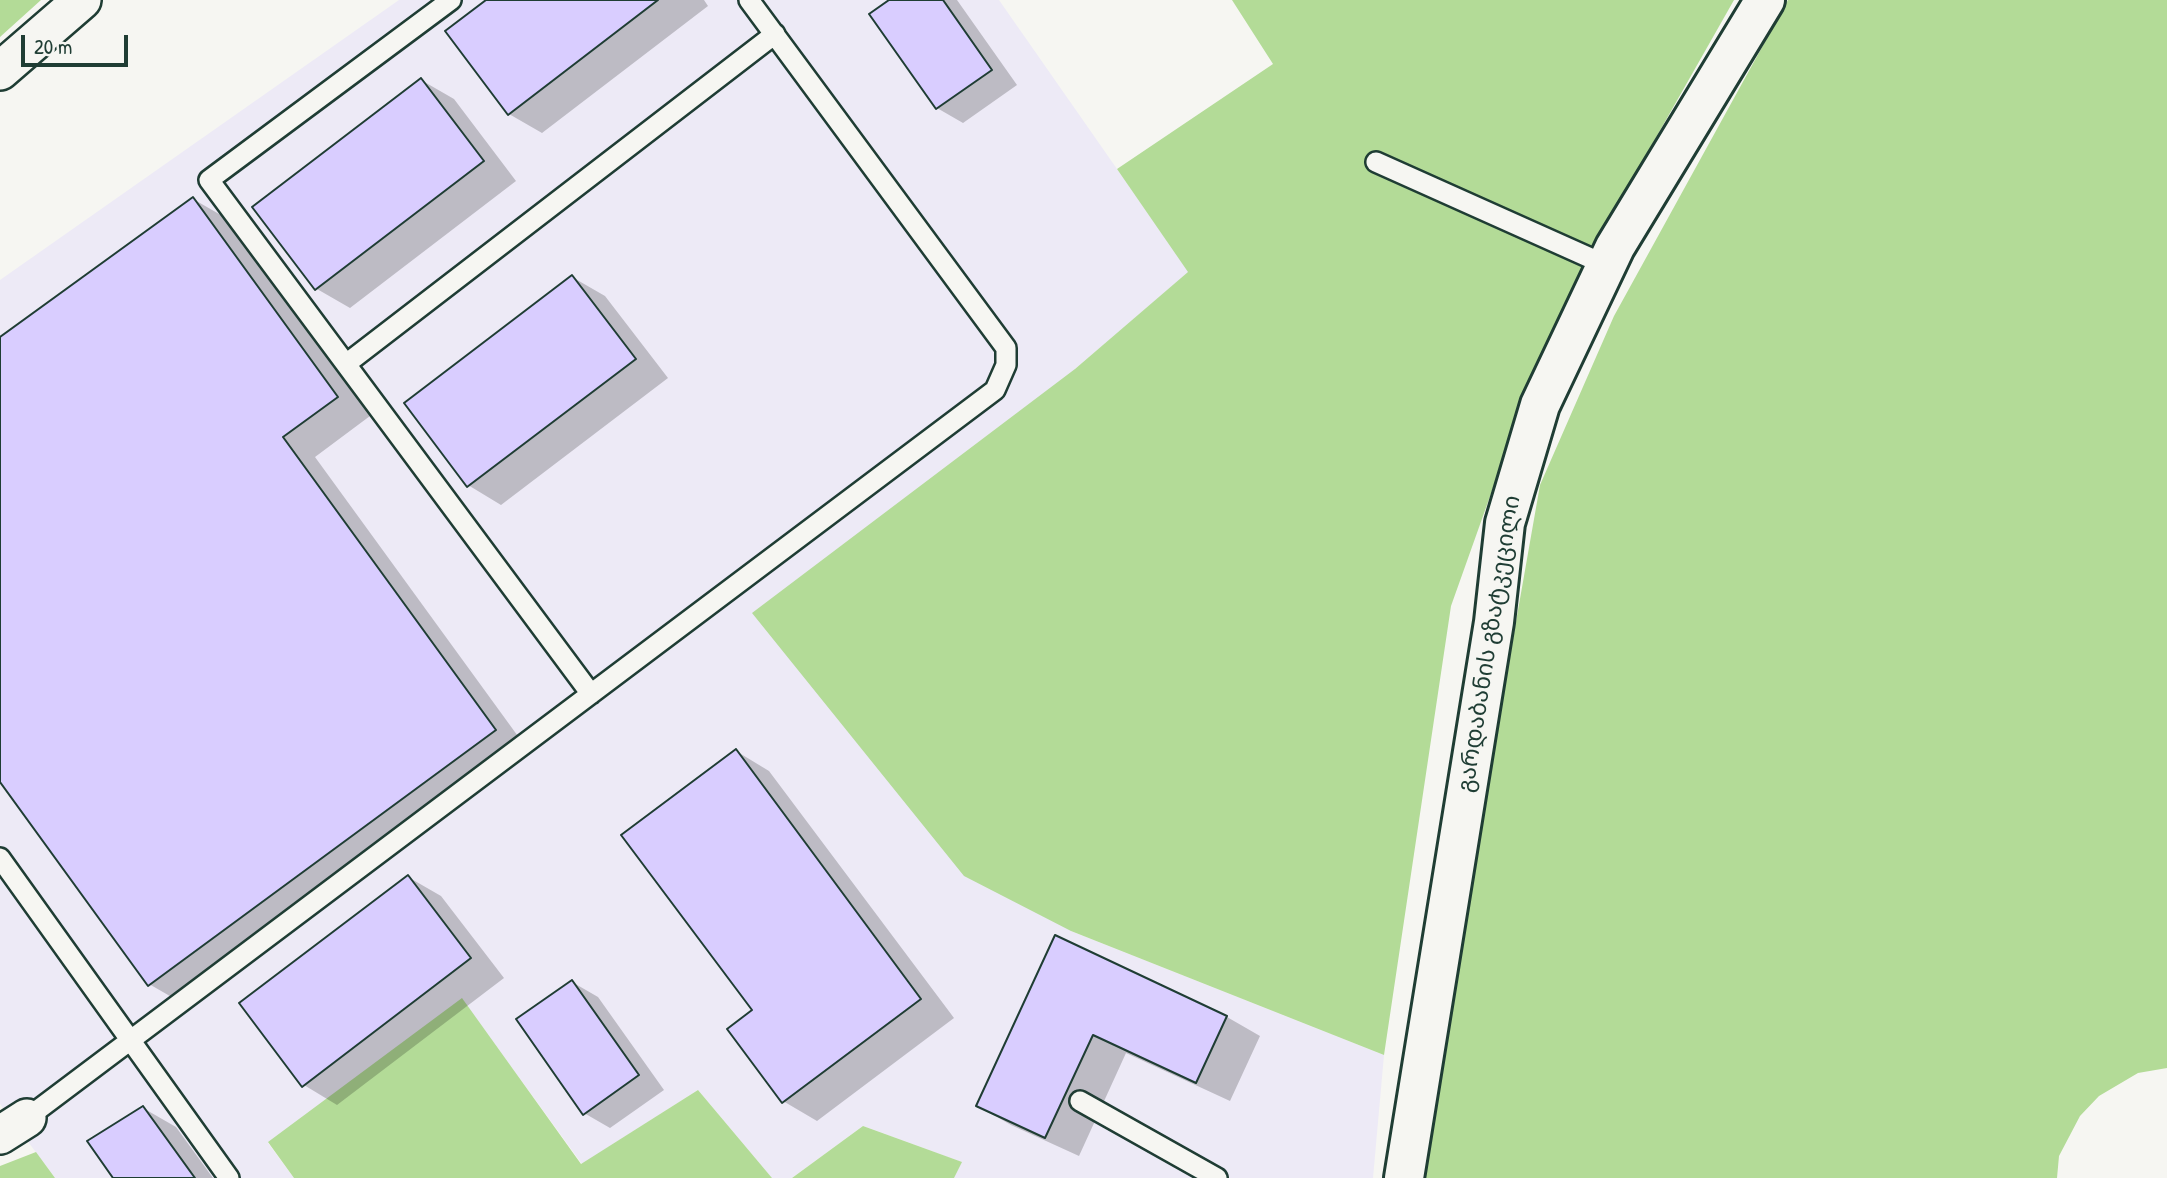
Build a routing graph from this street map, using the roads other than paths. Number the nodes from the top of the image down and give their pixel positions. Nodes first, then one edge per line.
1 (82, 0) edge
2 (451, 0) edge
3 (750, 0) edge
4 (1765, 0) edge
5 (775, 34) junction
6 (0, 71) edge
7 (1376, 162) dead end
8 (1606, 265) junction
9 (346, 364) junction
10 (591, 694) junction
11 (0, 858) edge
12 (131, 1040) junction
13 (1080, 1101) dead end
14 (13, 1127) edge
15 (229, 1178) edge
16 (1217, 1178) edge
17 (1404, 1178) edge

1 - 6 street
2 - 9 lane
3 - 5 lane
4 - 8 main road, გარდაბანის გზატკეცილი
5 - 9 lane
5 - 10 lane
7 - 8 lane
8 - 17 main road, გარდაბანის გზატკეცილი
9 - 10 lane
10 - 12 lane
11 - 12 lane
12 - 14 lane
12 - 15 lane
13 - 16 lane

